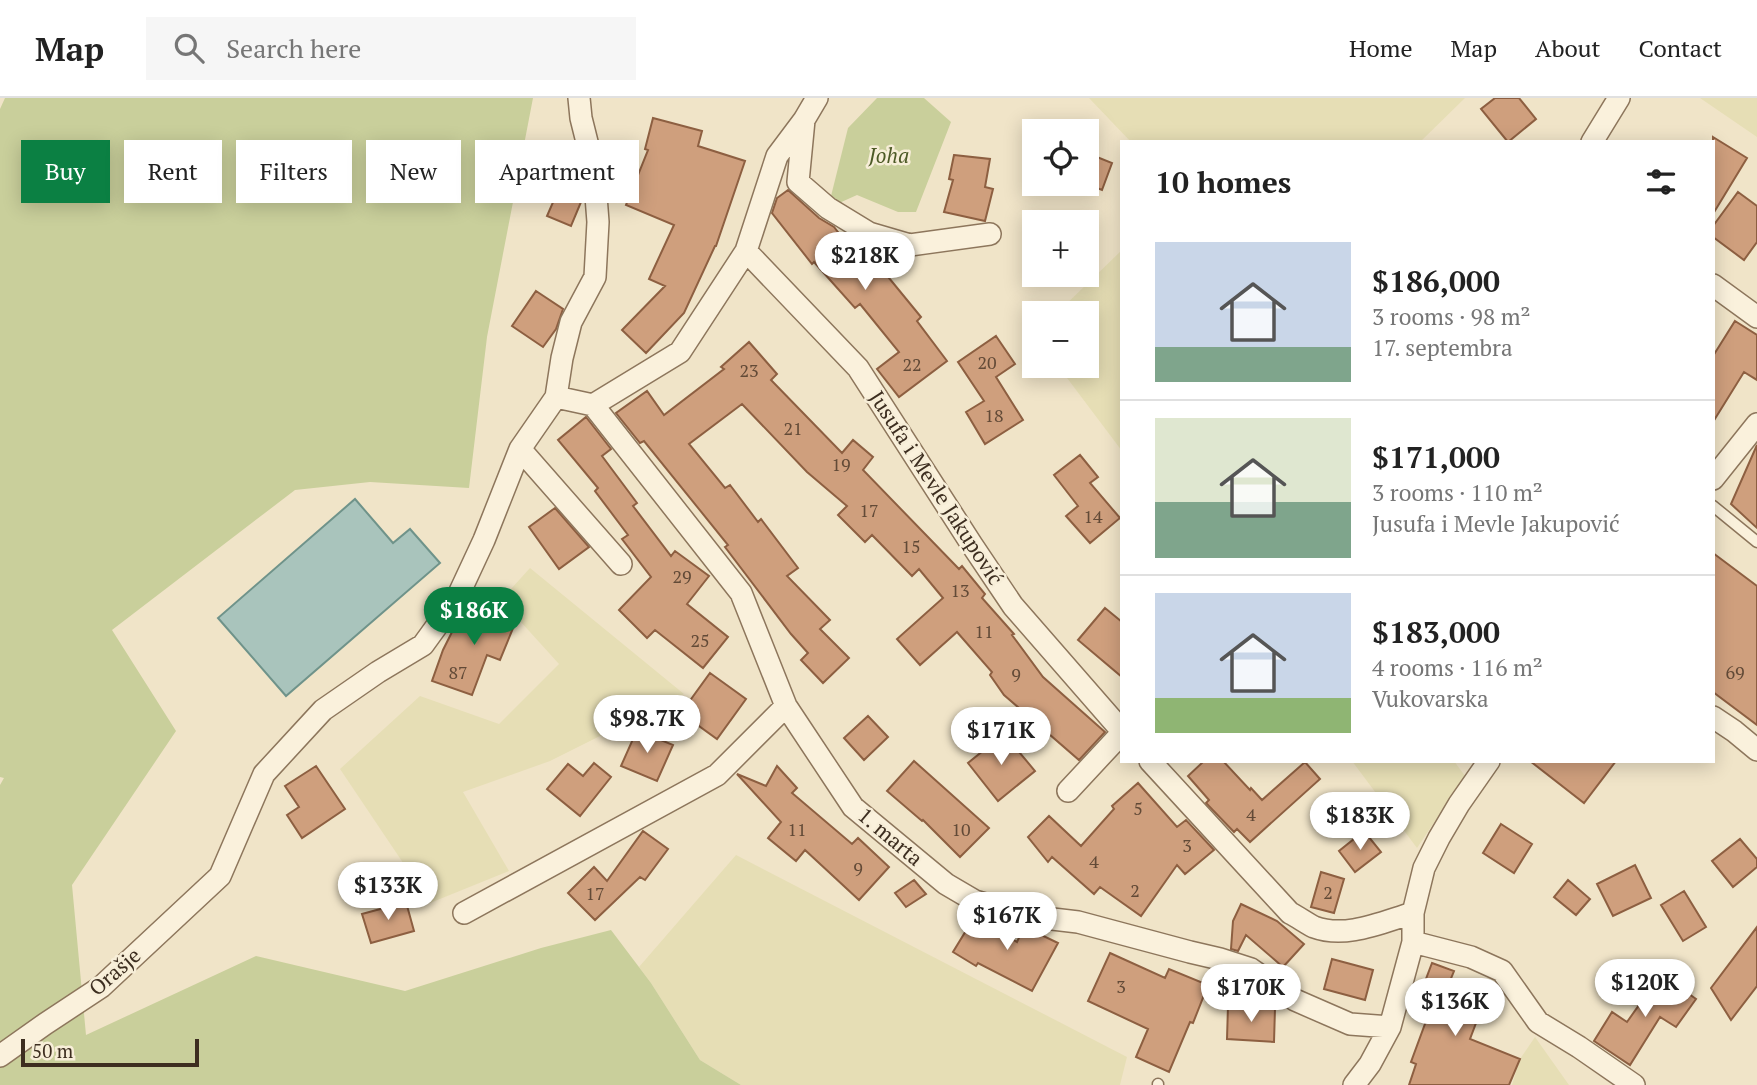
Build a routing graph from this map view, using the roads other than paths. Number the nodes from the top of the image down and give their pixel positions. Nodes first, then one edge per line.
1 (579, 98) edge
2 (817, 98) edge
3 (1619, 98) edge
4 (804, 120) junction
5 (1593, 140) edge
6 (990, 234) dead end
7 (746, 251) junction
8 (1715, 286) edge
9 (1757, 317) edge
10 (556, 397) junction
11 (593, 405) junction
12 (1755, 430) edge
13 (520, 449) junction
14 (1715, 476) edge
15 (1715, 508) edge
16 (1757, 542) edge
17 (621, 564) dead end
18 (786, 706) junction
19 (1715, 718) edge
20 (1120, 730) edge
21 (1120, 734) edge
22 (1757, 750) edge
23 (1152, 763) edge
24 (1488, 763) edge
25 (1068, 791) dead end
26 (464, 913) dead end
27 (1413, 913) junction
28 (1413, 942) junction
29 (1390, 1027) junction
30 (0, 1056) edge
31 (1354, 1085) edge
32 (1634, 1085) edge

1 - 10 street
2 - 4 street
3 - 5 street
4 - 6 street
4 - 7 street
7 - 11 street
7 - 20 street, Jusufa i Mevle Jakupović
8 - 9 street
10 - 11 street
10 - 13 street
11 - 18 street, 1. marta
12 - 14 street
13 - 17 street
13 - 30 street, Orašje
15 - 16 lane
18 - 26 street
18 - 29 street, 1. marta
19 - 22 street
21 - 25 street, Jusufa i Mevle Jakupović
23 - 27 street
24 - 27 street
27 - 28 street
28 - 29 street
28 - 32 street
29 - 31 street

